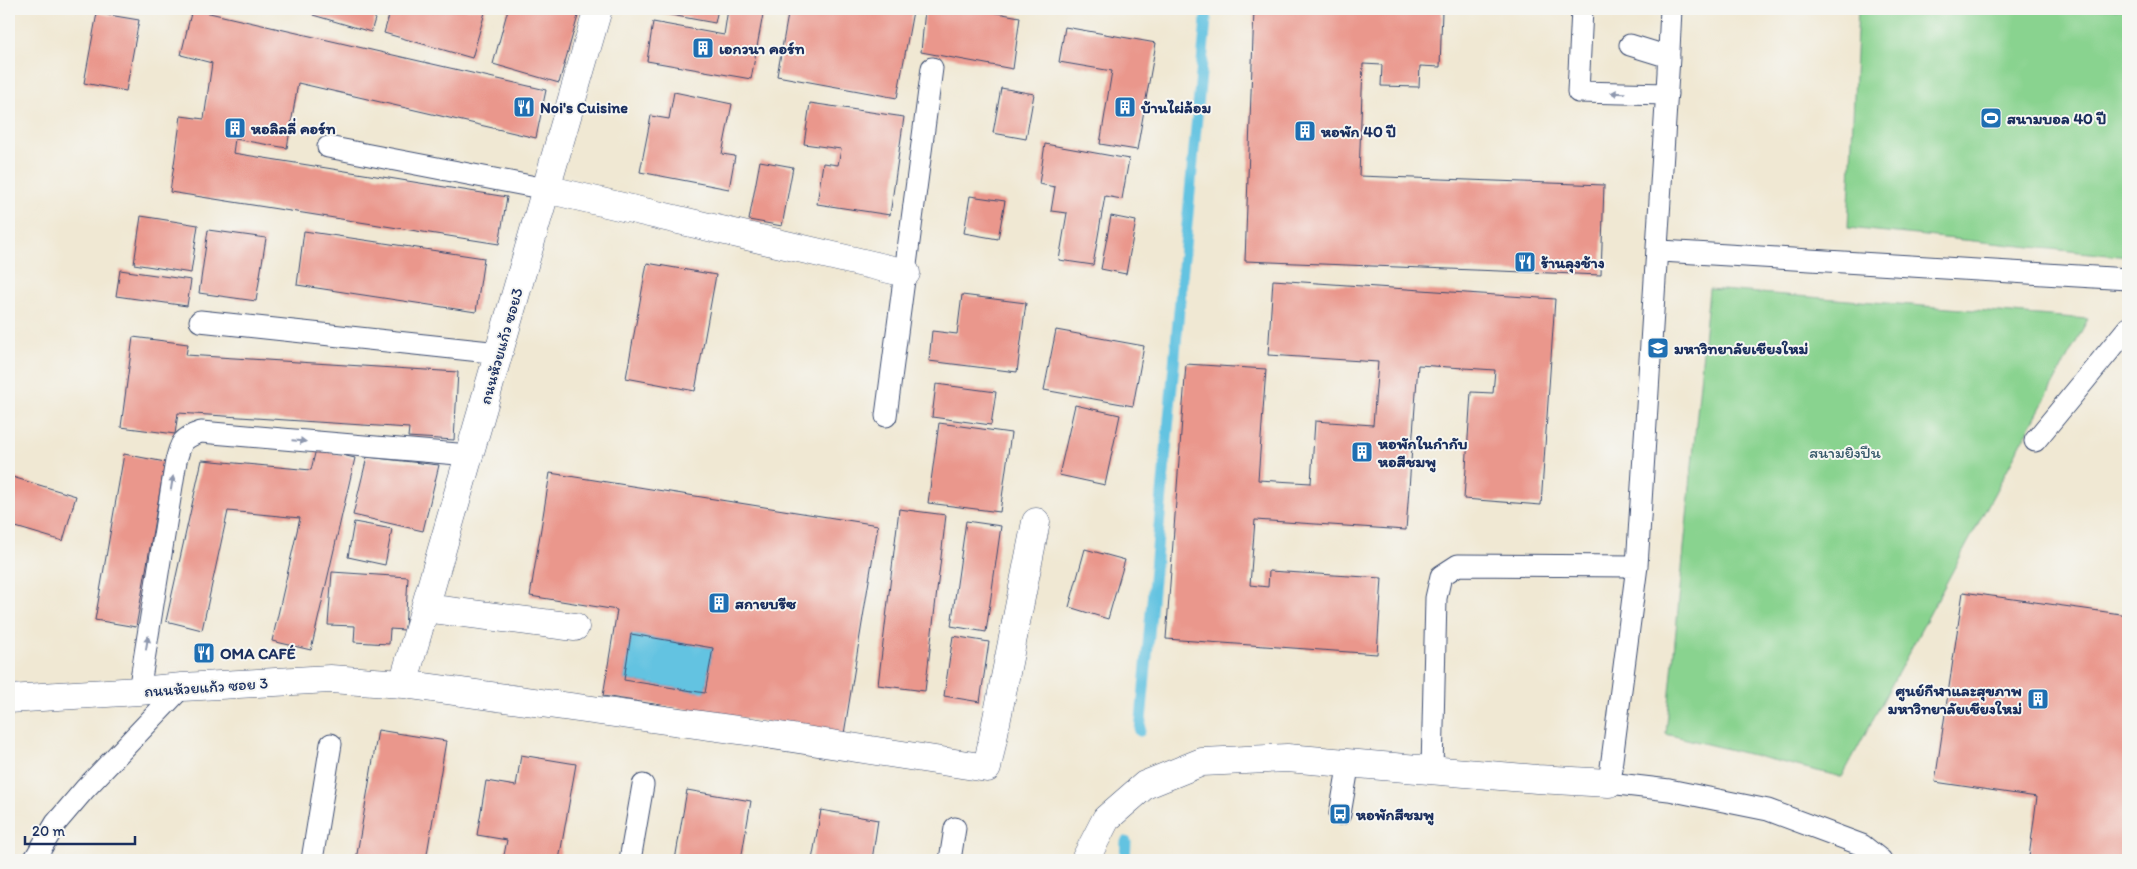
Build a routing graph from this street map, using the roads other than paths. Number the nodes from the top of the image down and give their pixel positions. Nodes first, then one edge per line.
1 (598, 9) edge
2 (1582, 9) edge
3 (1671, 9) edge
4 (1630, 45) dead end
5 (1669, 57) junction
6 (932, 68) dead end
7 (1667, 94) junction
8 (328, 147) dead end
9 (546, 189) junction
10 (1661, 251) junction
11 (906, 273) junction
12 (2128, 279) edge
13 (200, 321) dead end
14 (2128, 328) edge
15 (499, 353) junction
16 (886, 416) dead end
17 (2036, 441) dead end
18 (469, 455) junction
19 (1036, 522) dead end
20 (1637, 566) junction
21 (425, 608) junction
22 (575, 627) dead end
23 (402, 684) junction
24 (182, 687) junction
25 (139, 691) junction
26 (9, 699) edge
27 (331, 744) dead end
28 (1349, 762) junction
29 (1432, 769) junction
30 (1610, 783) junction
31 (643, 785) dead end
32 (1340, 814) dead end
33 (955, 828) dead end
34 (34, 860) edge
35 (312, 860) edge
36 (630, 860) edge
37 (950, 860) edge
38 (1085, 860) edge
39 (1881, 860) edge

1 - 9 street, ถนนห้วยแก้ว ซอย3
7 -> 2 lane
3 - 5 lane
4 - 5 lane
5 - 7 lane
6 - 11 lane
7 - 10 lane
7 - 20 lane
8 - 9 lane
9 - 11 street
9 - 15 street, ถนนห้วยแก้ว ซอย3
10 - 12 lane
10 - 20 lane
11 - 16 lane
13 - 15 lane
14 - 17 lane
15 - 18 street, ถนนห้วยแก้ว ซอย3
18 - 21 street, ถนนห้วยแก้ว ซอย3
25 -> 18 lane
19 - 23 street, ถนนห้วยแก้ว ซอย 3
20 - 29 lane
20 - 30 lane
21 - 22 street
21 - 23 street, ถนนห้วยแก้ว ซอย3
23 - 24 street, ถนนห้วยแก้ว ซอย 3
24 - 25 street, ถนนห้วยแก้ว ซอย 3
24 - 34 lane
25 - 26 street, ถนนห้วยแก้ว ซอย 3
27 - 35 lane
28 - 29 lane
28 - 32 lane
28 - 38 lane
29 - 30 street
30 - 39 lane
31 - 36 lane
33 - 37 lane

